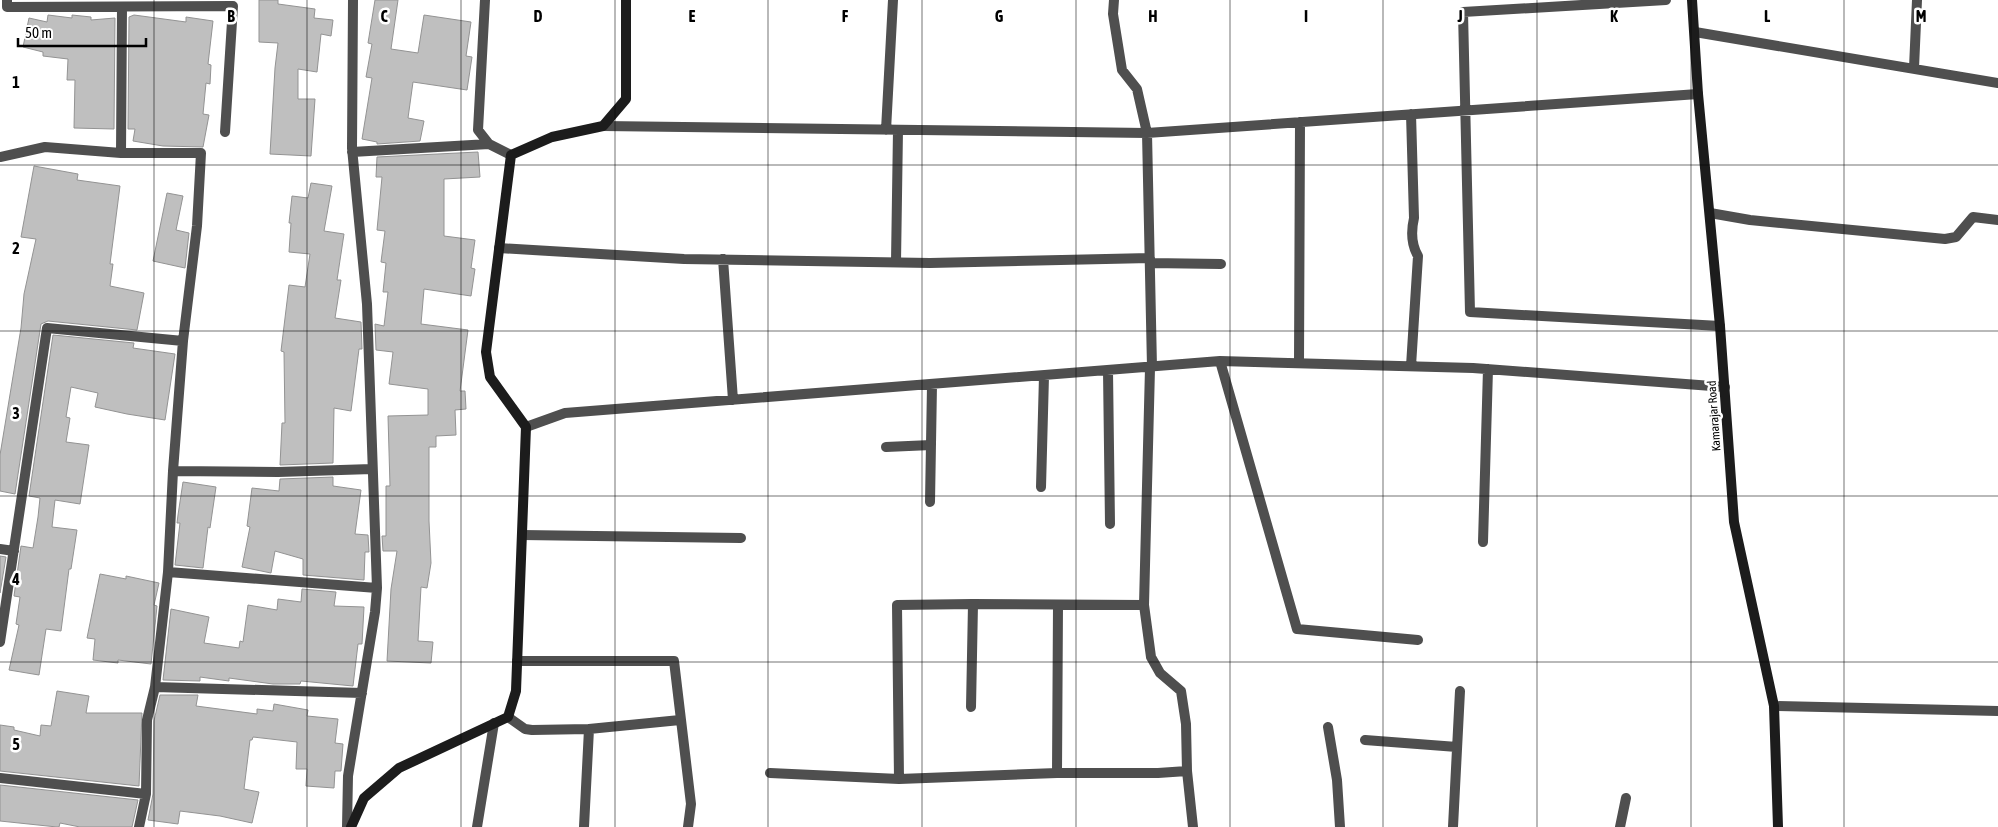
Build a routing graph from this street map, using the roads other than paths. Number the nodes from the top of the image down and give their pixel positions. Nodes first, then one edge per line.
1 (7, 0) edge
2 (353, 0) edge
3 (485, 0) edge
4 (626, 0) edge
5 (893, 0) edge
6 (1114, 0) edge
7 (1666, 0) edge
8 (1692, 0) edge
9 (1917, 0) edge
10 (233, 3) edge
11 (122, 7) junction
12 (1694, 32) junction
13 (1914, 68) junction
14 (1998, 83) edge
15 (1698, 94) junction
16 (1464, 110) junction
17 (1411, 114) junction
18 (1300, 122) junction
19 (603, 126) junction
20 (886, 130) junction
21 (898, 130) junction
22 (225, 132) dead end
23 (1147, 133) junction
24 (489, 144) junction
25 (352, 152) junction
26 (121, 153) junction
27 (511, 155) junction
28 (0, 157) edge
29 (1710, 213) junction
30 (1998, 220) edge
31 (499, 248) junction
32 (723, 259) junction
33 (1150, 260) junction
34 (896, 262) junction
35 (1221, 264) dead end
36 (1720, 326) junction
37 (184, 341) junction
38 (1220, 362) junction
39 (1300, 363) junction
40 (1411, 366) junction
41 (1151, 368) junction
42 (1488, 369) junction
43 (1108, 371) junction
44 (1044, 376) junction
45 (932, 385) junction
46 (1724, 387) junction
47 (733, 400) junction
48 (526, 427) junction
49 (931, 445) junction
50 (886, 447) dead end
51 (372, 469) junction
52 (173, 471) junction
53 (1041, 487) dead end
54 (930, 502) dead end
55 (1110, 524) dead end
56 (522, 535) junction
57 (741, 538) dead end
58 (1483, 542) dead end
59 (0, 549) edge
60 (14, 551) junction
61 (168, 572) junction
62 (376, 588) junction
63 (973, 604) junction
64 (1058, 605) junction
65 (1144, 606) junction
66 (1418, 640) dead end
67 (0, 642) edge
68 (517, 660) junction
69 (155, 687) junction
70 (1460, 692) dead end
71 (362, 693) junction
72 (1774, 706) junction
73 (971, 707) dead end
74 (1998, 711) edge
75 (508, 717) junction
76 (680, 720) junction
77 (494, 723) junction
78 (1328, 726) dead end
79 (590, 729) junction
80 (1365, 740) dead end
81 (1457, 747) junction
82 (1187, 771) junction
83 (770, 773) dead end
84 (1057, 773) junction
85 (0, 778) edge
86 (899, 778) junction
87 (146, 794) junction
88 (1626, 798) dead end
89 (139, 827) edge
90 (349, 827) edge
91 (477, 827) edge
92 (584, 827) edge
93 (688, 827) edge
94 (1193, 827) edge
95 (1340, 827) edge
96 (1453, 827) edge
97 (1620, 827) edge
98 (1778, 827) edge

1 - 11 street
2 - 25 street
3 - 24 street
4 - 19 street
5 - 20 street
6 - 23 street
7 - 16 street
8 - 12 street, Kamarajar Road
9 - 13 street
10 - 11 street
10 - 22 street
11 - 26 street
12 - 13 street
12 - 15 street, Kamarajar Road
13 - 14 street
15 - 16 street
15 - 29 street, Kamarajar Road
16 - 17 street
16 - 36 street
17 - 18 street
17 - 40 street
18 - 23 street
18 - 39 street
19 - 20 street
19 - 27 street
20 - 21 street
21 - 23 street
21 - 34 street
23 - 33 street
24 - 25 street
24 - 27 street
25 - 51 street
26 - 28 street
26 - 37 street
27 - 31 street
29 - 30 street
29 - 36 street, Kamarajar Road
31 - 32 street
31 - 48 street
32 - 34 street
32 - 47 street
33 - 34 street
33 - 35 street
33 - 41 street
36 - 46 street, Kamarajar Road
37 - 52 street
37 - 60 street
38 - 39 street
38 - 41 street
38 - 66 street
39 - 40 street
40 - 42 street
41 - 43 street
41 - 65 street
42 - 46 street
42 - 58 street
43 - 44 street
43 - 55 street
44 - 45 street
44 - 53 street
45 - 47 street
45 - 49 street
46 - 72 street, Kamarajar Road
47 - 48 street
48 - 56 street
49 - 50 street
49 - 54 street
51 - 52 street
51 - 62 street
52 - 61 street
56 - 57 street
56 - 68 street
59 - 60 street
60 - 67 street
61 - 62 street
61 - 69 street
62 - 71 street
63 - 64 street
63 - 73 street
63 - 86 street
64 - 65 street
64 - 84 street
65 - 82 street
68 - 75 street
68 - 76 street
69 - 71 street
69 - 87 street
70 - 81 street
71 - 90 street
72 - 74 street
72 - 98 street, Kamarajar Road
75 - 77 street
75 - 79 street
76 - 79 street
76 - 93 street
77 - 90 street
77 - 91 street
78 - 95 street
79 - 92 street
80 - 81 street
81 - 96 street
82 - 84 street
82 - 94 street
83 - 86 street
84 - 86 street
85 - 87 street
87 - 89 street
88 - 97 street

